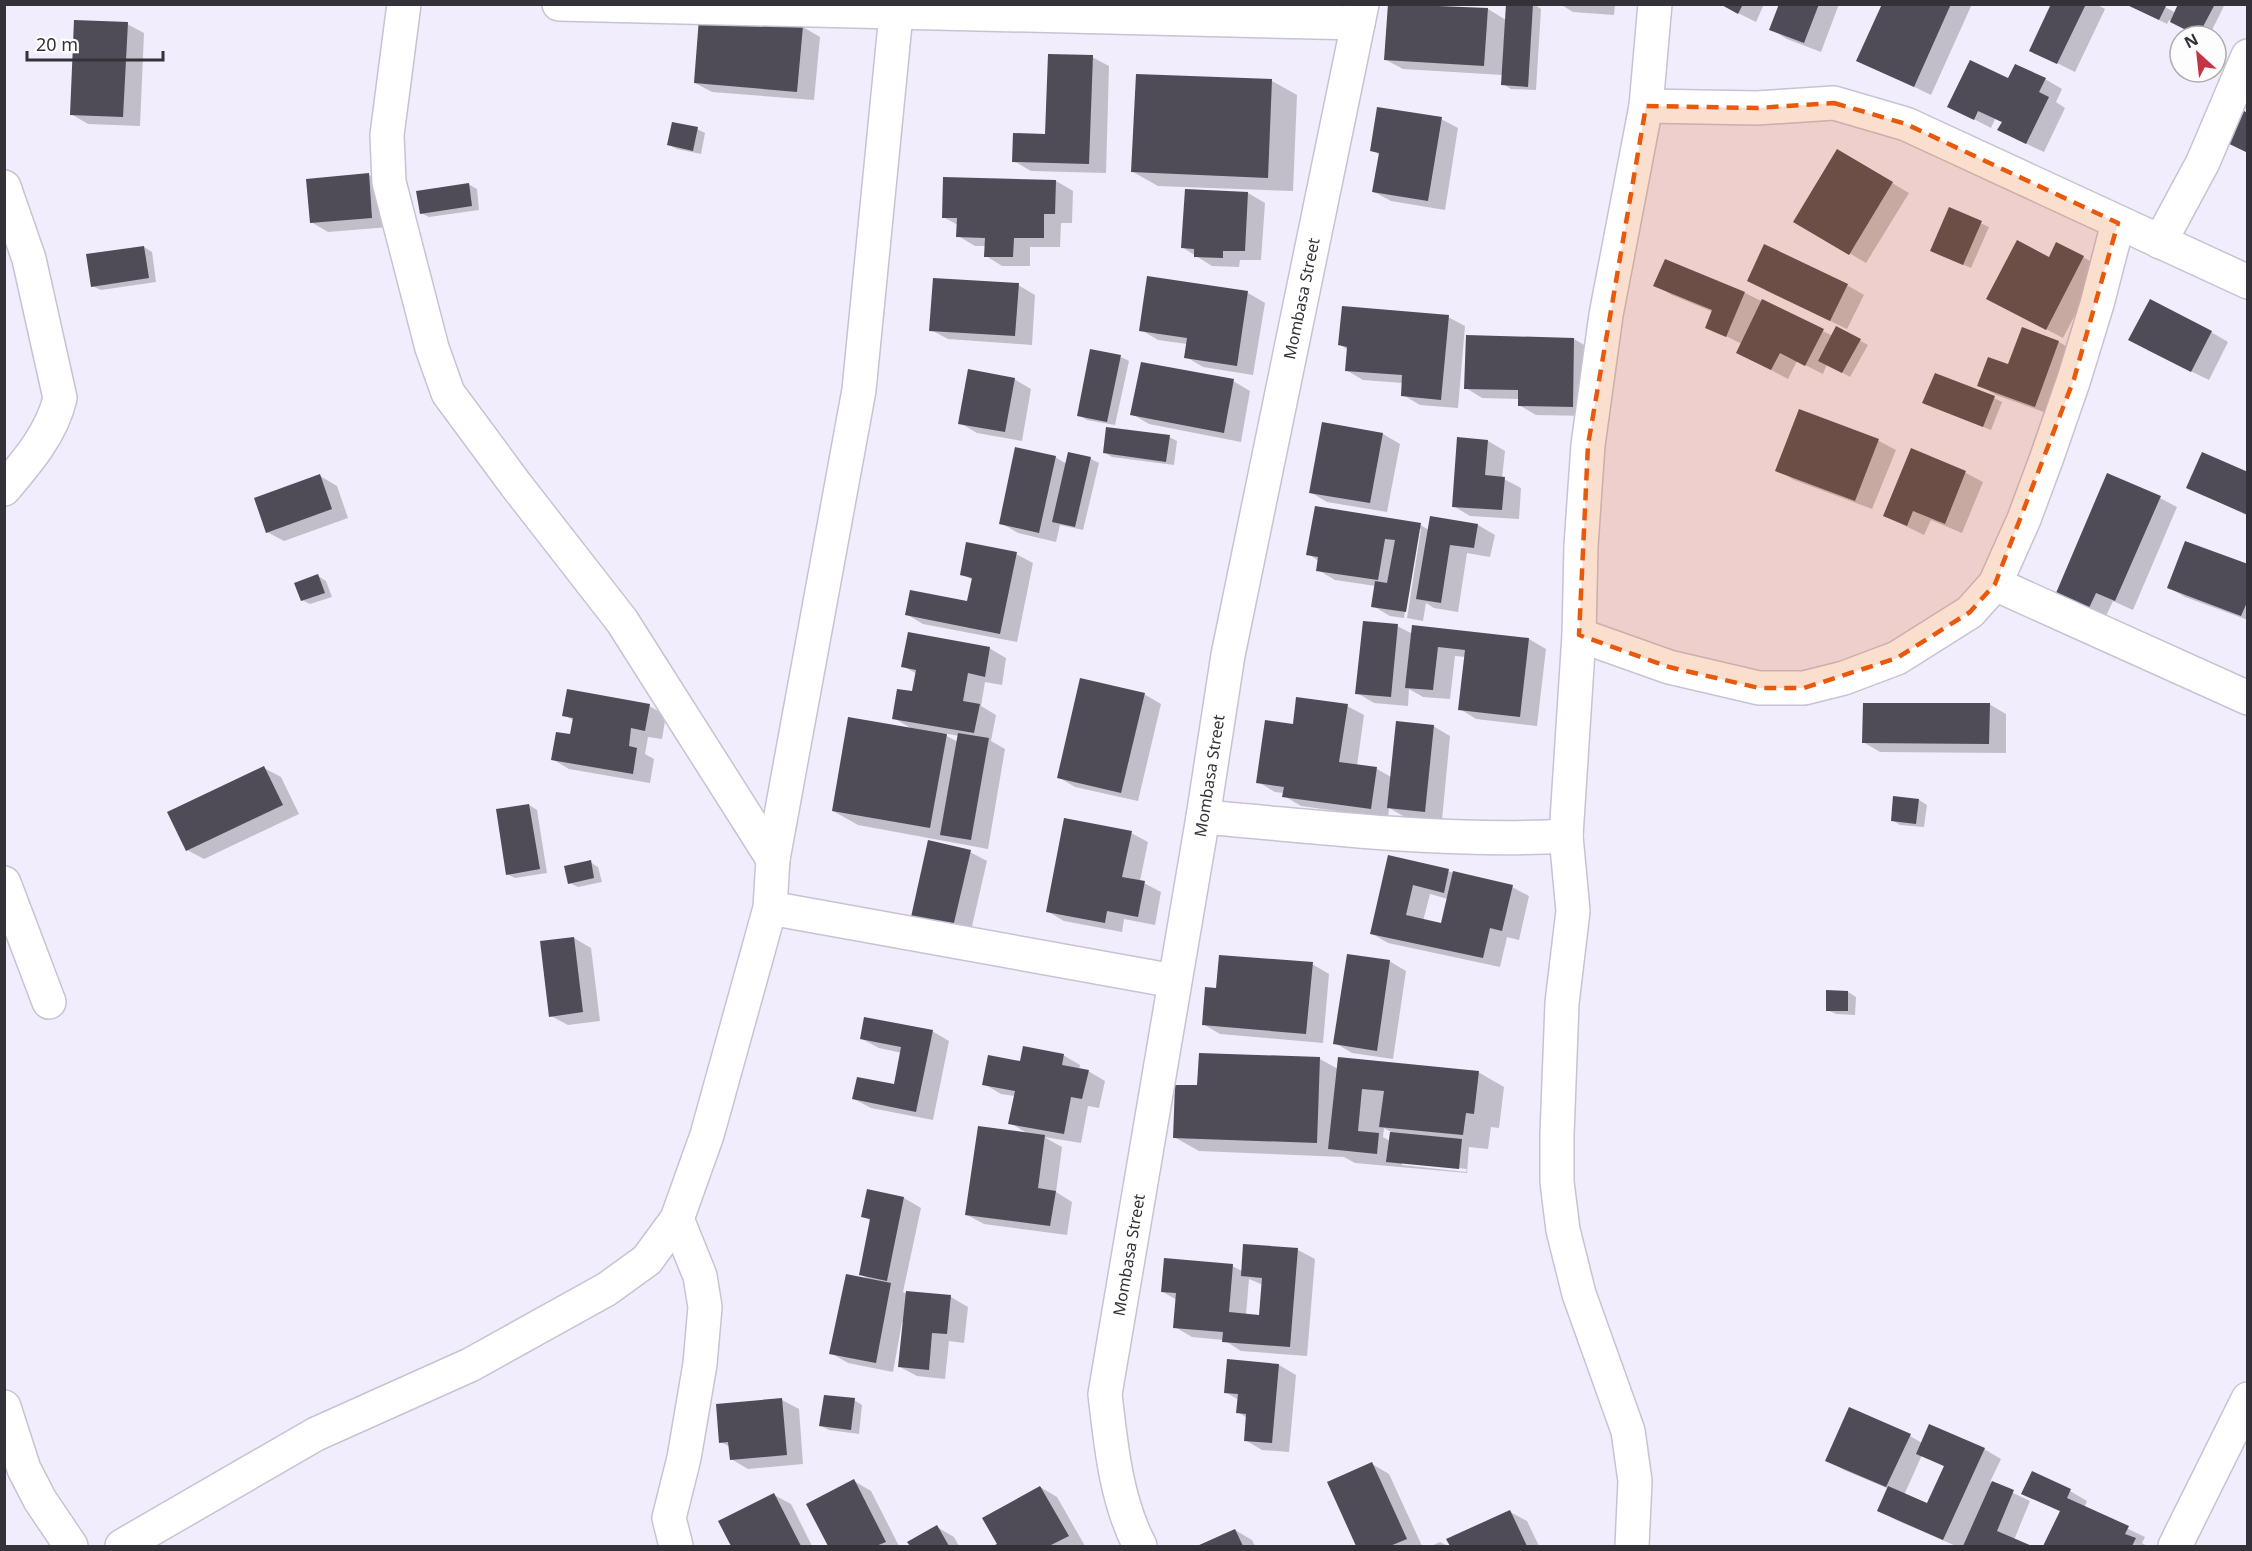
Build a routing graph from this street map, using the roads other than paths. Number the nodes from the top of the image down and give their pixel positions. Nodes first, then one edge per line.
1 (404, 4) edge
2 (559, 4) edge
3 (1655, 4) edge
4 (896, 8) edge
5 (1360, 14) edge
6 (2247, 56) edge
7 (1646, 106) junction
8 (4, 187) edge
9 (2118, 222) junction
10 (2160, 243) junction
11 (2247, 282) edge
12 (4, 489) edge
13 (1995, 584) junction
14 (1579, 635) junction
15 (2247, 698) edge
16 (1203, 817) junction
17 (1566, 836) junction
18 (773, 859) junction
19 (4, 883) edge
20 (770, 908) junction
21 (1174, 981) junction
22 (49, 1002) dead end
23 (677, 1219) junction
24 (2247, 1399) edge
25 (4, 1407) edge
26 (159, 1535) edge
27 (70, 1546) edge
28 (122, 1546) edge
29 (676, 1546) edge
30 (1140, 1546) edge
31 (1632, 1546) edge
32 (2175, 1546) edge

1 - 18 street
2 - 4 street
3 - 7 street
4 - 5 street
4 - 18 street
5 - 16 street, Mombasa Street
6 - 10 street
7 - 9 street
7 - 14 street
8 - 12 street
9 - 10 street
9 - 13 street
10 - 11 street
13 - 14 street
13 - 15 street
14 - 17 street
16 - 17 street
16 - 21 street, Mombasa Street
17 - 31 street
18 - 20 street
19 - 22 street
20 - 21 street
20 - 23 street
21 - 30 street, Mombasa Street
23 - 26 street
23 - 29 street
24 - 32 street
25 - 27 street
26 - 28 street

